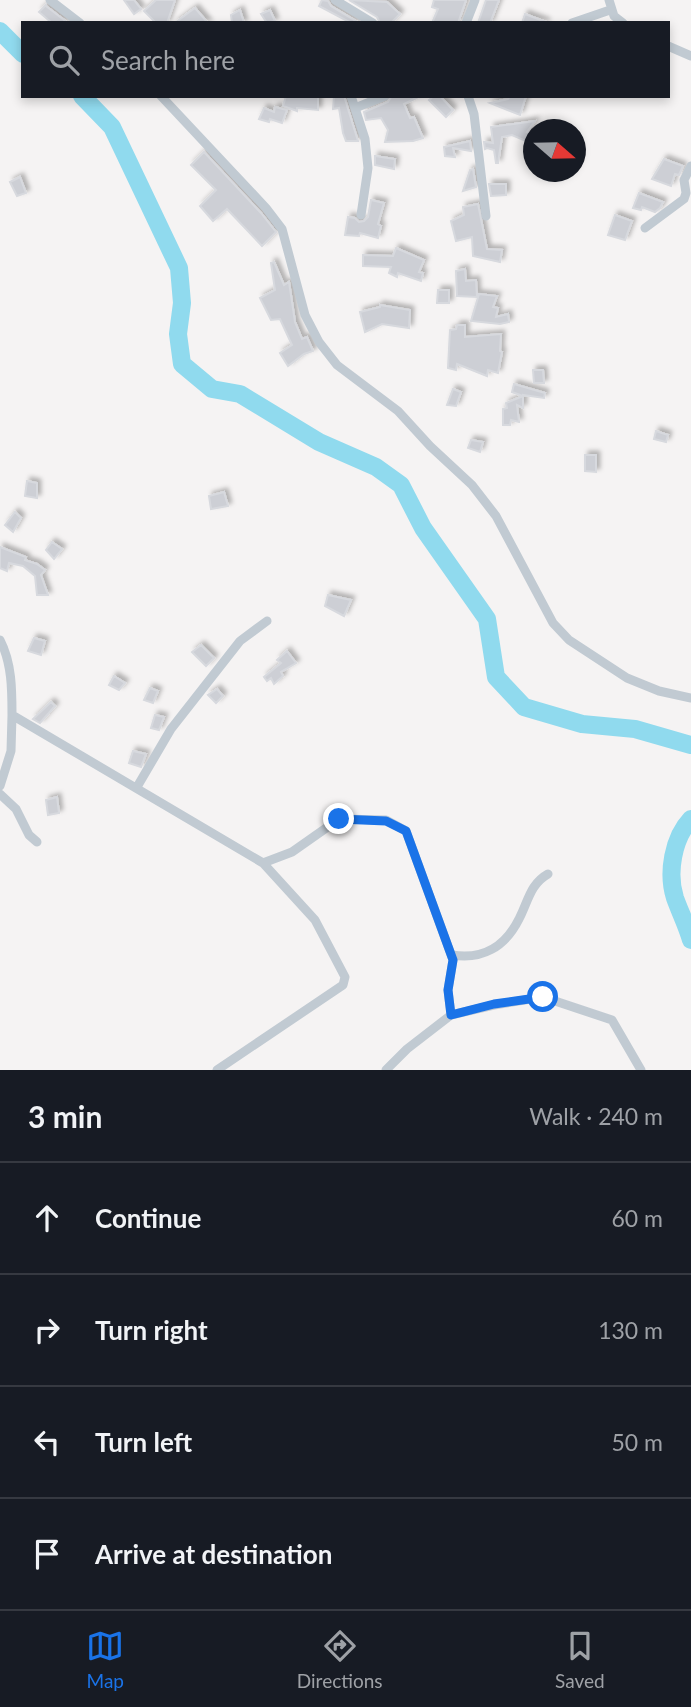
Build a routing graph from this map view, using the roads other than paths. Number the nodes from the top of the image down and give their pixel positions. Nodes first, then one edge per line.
1 (50, 0) edge
2 (335, 0) edge
3 (475, 0) edge
4 (609, 5) edge
5 (77, 21) edge
6 (370, 21) edge
7 (467, 21) edge
8 (576, 21) edge
9 (621, 21) edge
10 (670, 47) edge
11 (691, 57) edge
12 (163, 98) edge
13 (352, 98) edge
14 (380, 98) edge
15 (469, 98) edge
16 (355, 108) junction
17 (691, 166) edge
18 (360, 215) dead end
19 (486, 216) dead end
20 (645, 228) dead end
21 (267, 621) dead end
22 (0, 640) edge
23 (691, 698) edge
24 (12, 715) junction
25 (0, 786) edge
26 (137, 787) junction
27 (0, 794) edge
28 (37, 842) dead end
29 (263, 863) junction
30 (548, 874) dead end
31 (452, 956) junction
32 (451, 1015) junction
33 (217, 1070) edge
34 (386, 1070) edge
35 (641, 1070) edge

1 - 5 street
2 - 6 street
3 - 7 street
4 - 8 street
4 - 9 street
10 - 11 street
12 - 23 street
13 - 16 street
14 - 16 street
15 - 19 street
16 - 18 street
17 - 20 street
21 - 26 street
22 - 24 street
24 - 25 street
24 - 26 street
26 - 29 street
27 - 28 street
29 - 31 street
29 - 33 street
30 - 31 street
31 - 32 street
32 - 34 street
32 - 35 street

